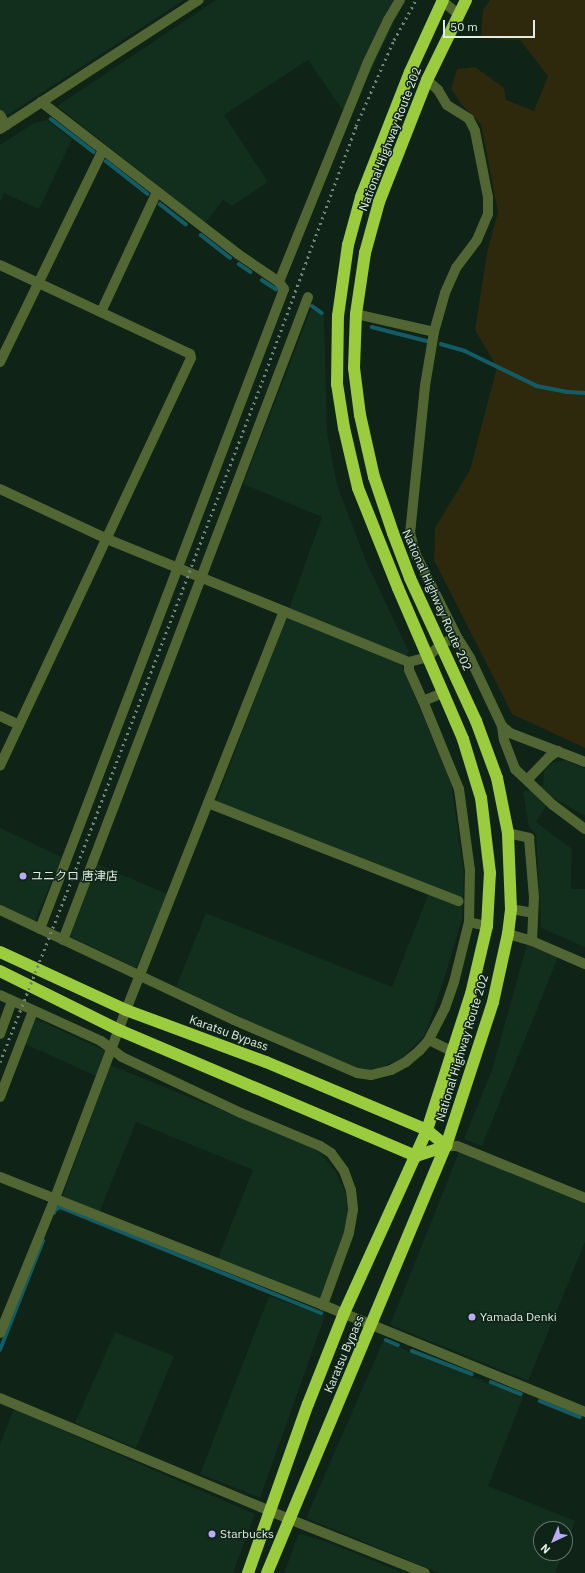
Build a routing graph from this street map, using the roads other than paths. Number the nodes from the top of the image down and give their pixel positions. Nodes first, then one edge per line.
1 (199, 0) edge
2 (400, 0) edge
3 (442, 0) edge
4 (466, 0) edge
5 (458, 14) junction
6 (427, 80) junction
7 (41, 102) junction
8 (0, 115) edge
9 (3, 127) edge
10 (103, 150) junction
11 (157, 192) junction
12 (0, 265) edge
13 (38, 282) junction
14 (280, 282) junction
15 (308, 297) dead end
16 (101, 312) junction
17 (356, 314) junction
18 (434, 332) junction
19 (0, 362) edge
20 (0, 490) edge
21 (393, 533) junction
22 (410, 533) junction
23 (107, 539) junction
24 (178, 568) junction
25 (202, 578) junction
26 (284, 611) junction
27 (457, 637) junction
28 (441, 644) junction
29 (428, 657) junction
30 (409, 662) junction
31 (443, 693) junction
32 (423, 701) junction
33 (0, 716) edge
34 (19, 725) junction
35 (502, 726) junction
36 (558, 751) junction
37 (585, 762) edge
38 (0, 766) edge
39 (526, 780) junction
40 (208, 803) junction
41 (585, 829) edge
42 (508, 833) junction
43 (458, 900) dead end
44 (511, 909) junction
45 (0, 910) edge
46 (533, 913) junction
47 (469, 922) junction
48 (487, 926) junction
49 (40, 929) junction
50 (508, 934) junction
51 (63, 940) junction
52 (532, 941) junction
53 (0, 952) edge
54 (585, 964) edge
55 (0, 971) edge
56 (140, 975) junction
57 (0, 995) edge
58 (12, 1001) junction
59 (126, 1010) junction
60 (33, 1011) junction
61 (119, 1030) junction
62 (0, 1034) edge
63 (429, 1040) junction
64 (111, 1050) junction
65 (452, 1050) junction
66 (0, 1097) edge
67 (427, 1130) junction
68 (446, 1146) junction
69 (416, 1156) junction
70 (0, 1177) edge
71 (55, 1198) junction
72 (585, 1198) edge
73 (323, 1305) junction
74 (344, 1314) junction
75 (372, 1326) junction
76 (0, 1333) edge
77 (0, 1398) edge
78 (585, 1412) edge
79 (271, 1512) junction
80 (288, 1519) junction
81 (248, 1573) edge
82 (267, 1573) edge
83 (425, 1573) edge

1 - 7 street
2 - 14 street
3 - 5 street
3 - 29 highway, National Highway Route 202
4 - 5 highway, National Highway Route 202
5 - 6 highway, National Highway Route 202
6 - 17 highway, National Highway Route 202
6 - 18 street
7 - 9 street
7 - 10 street
8 - 9 street
10 - 11 street
10 - 13 street
11 - 14 street
11 - 16 street
12 - 13 street
13 - 16 street
13 - 19 street
14 - 24 street
15 - 25 street
16 - 23 street
17 - 18 street
17 - 21 highway, National Highway Route 202
18 - 22 street
20 - 23 street
21 - 22 street
21 - 28 highway, National Highway Route 202
22 - 27 street
23 - 24 street
23 - 34 street
24 - 25 street
24 - 49 street
25 - 26 street
25 - 51 street
26 - 30 street
26 - 40 street
27 - 28 street
27 - 35 street
28 - 29 street
28 - 42 highway, National Highway Route 202
29 - 30 street
29 - 31 highway, National Highway Route 202
30 - 32 street
31 - 32 street
31 - 48 highway, National Highway Route 202
32 - 47 street
33 - 34 street
34 - 38 street
35 - 36 street
35 - 39 street
36 - 37 street
36 - 39 street
39 - 41 street
40 - 43 street
40 - 56 street
42 - 44 highway, National Highway Route 202
42 - 46 street
44 - 46 street
44 - 50 highway, National Highway Route 202
45 - 49 street
46 - 52 street
47 - 48 street
47 - 63 street
48 - 65 highway, National Highway Route 202
49 - 51 street
50 - 52 street
50 - 68 highway, National Highway Route 202
51 - 56 street
52 - 54 street
53 - 59 highway, Karatsu Bypass
55 - 61 highway
56 - 59 street
56 - 63 street
57 - 58 street
58 - 60 street
58 - 62 street
59 - 61 street
59 - 67 highway, Karatsu Bypass
60 - 64 street
60 - 66 street
61 - 64 street
61 - 69 highway
63 - 65 street
64 - 71 street
64 - 73 street
65 - 67 highway, National Highway Route 202
67 - 68 highway, Karatsu Bypass
67 - 69 highway, National Highway Route 202
68 - 69 highway
68 - 72 street
68 - 75 highway, Karatsu Bypass
69 - 74 highway, Karatsu Bypass
70 - 71 street
71 - 73 street
71 - 76 street
73 - 74 street
74 - 75 street
74 - 79 highway, Karatsu Bypass
75 - 78 street
75 - 80 highway, Karatsu Bypass
77 - 79 street
79 - 80 street
79 - 81 highway, Karatsu Bypass
80 - 82 highway, Karatsu Bypass
80 - 83 street

